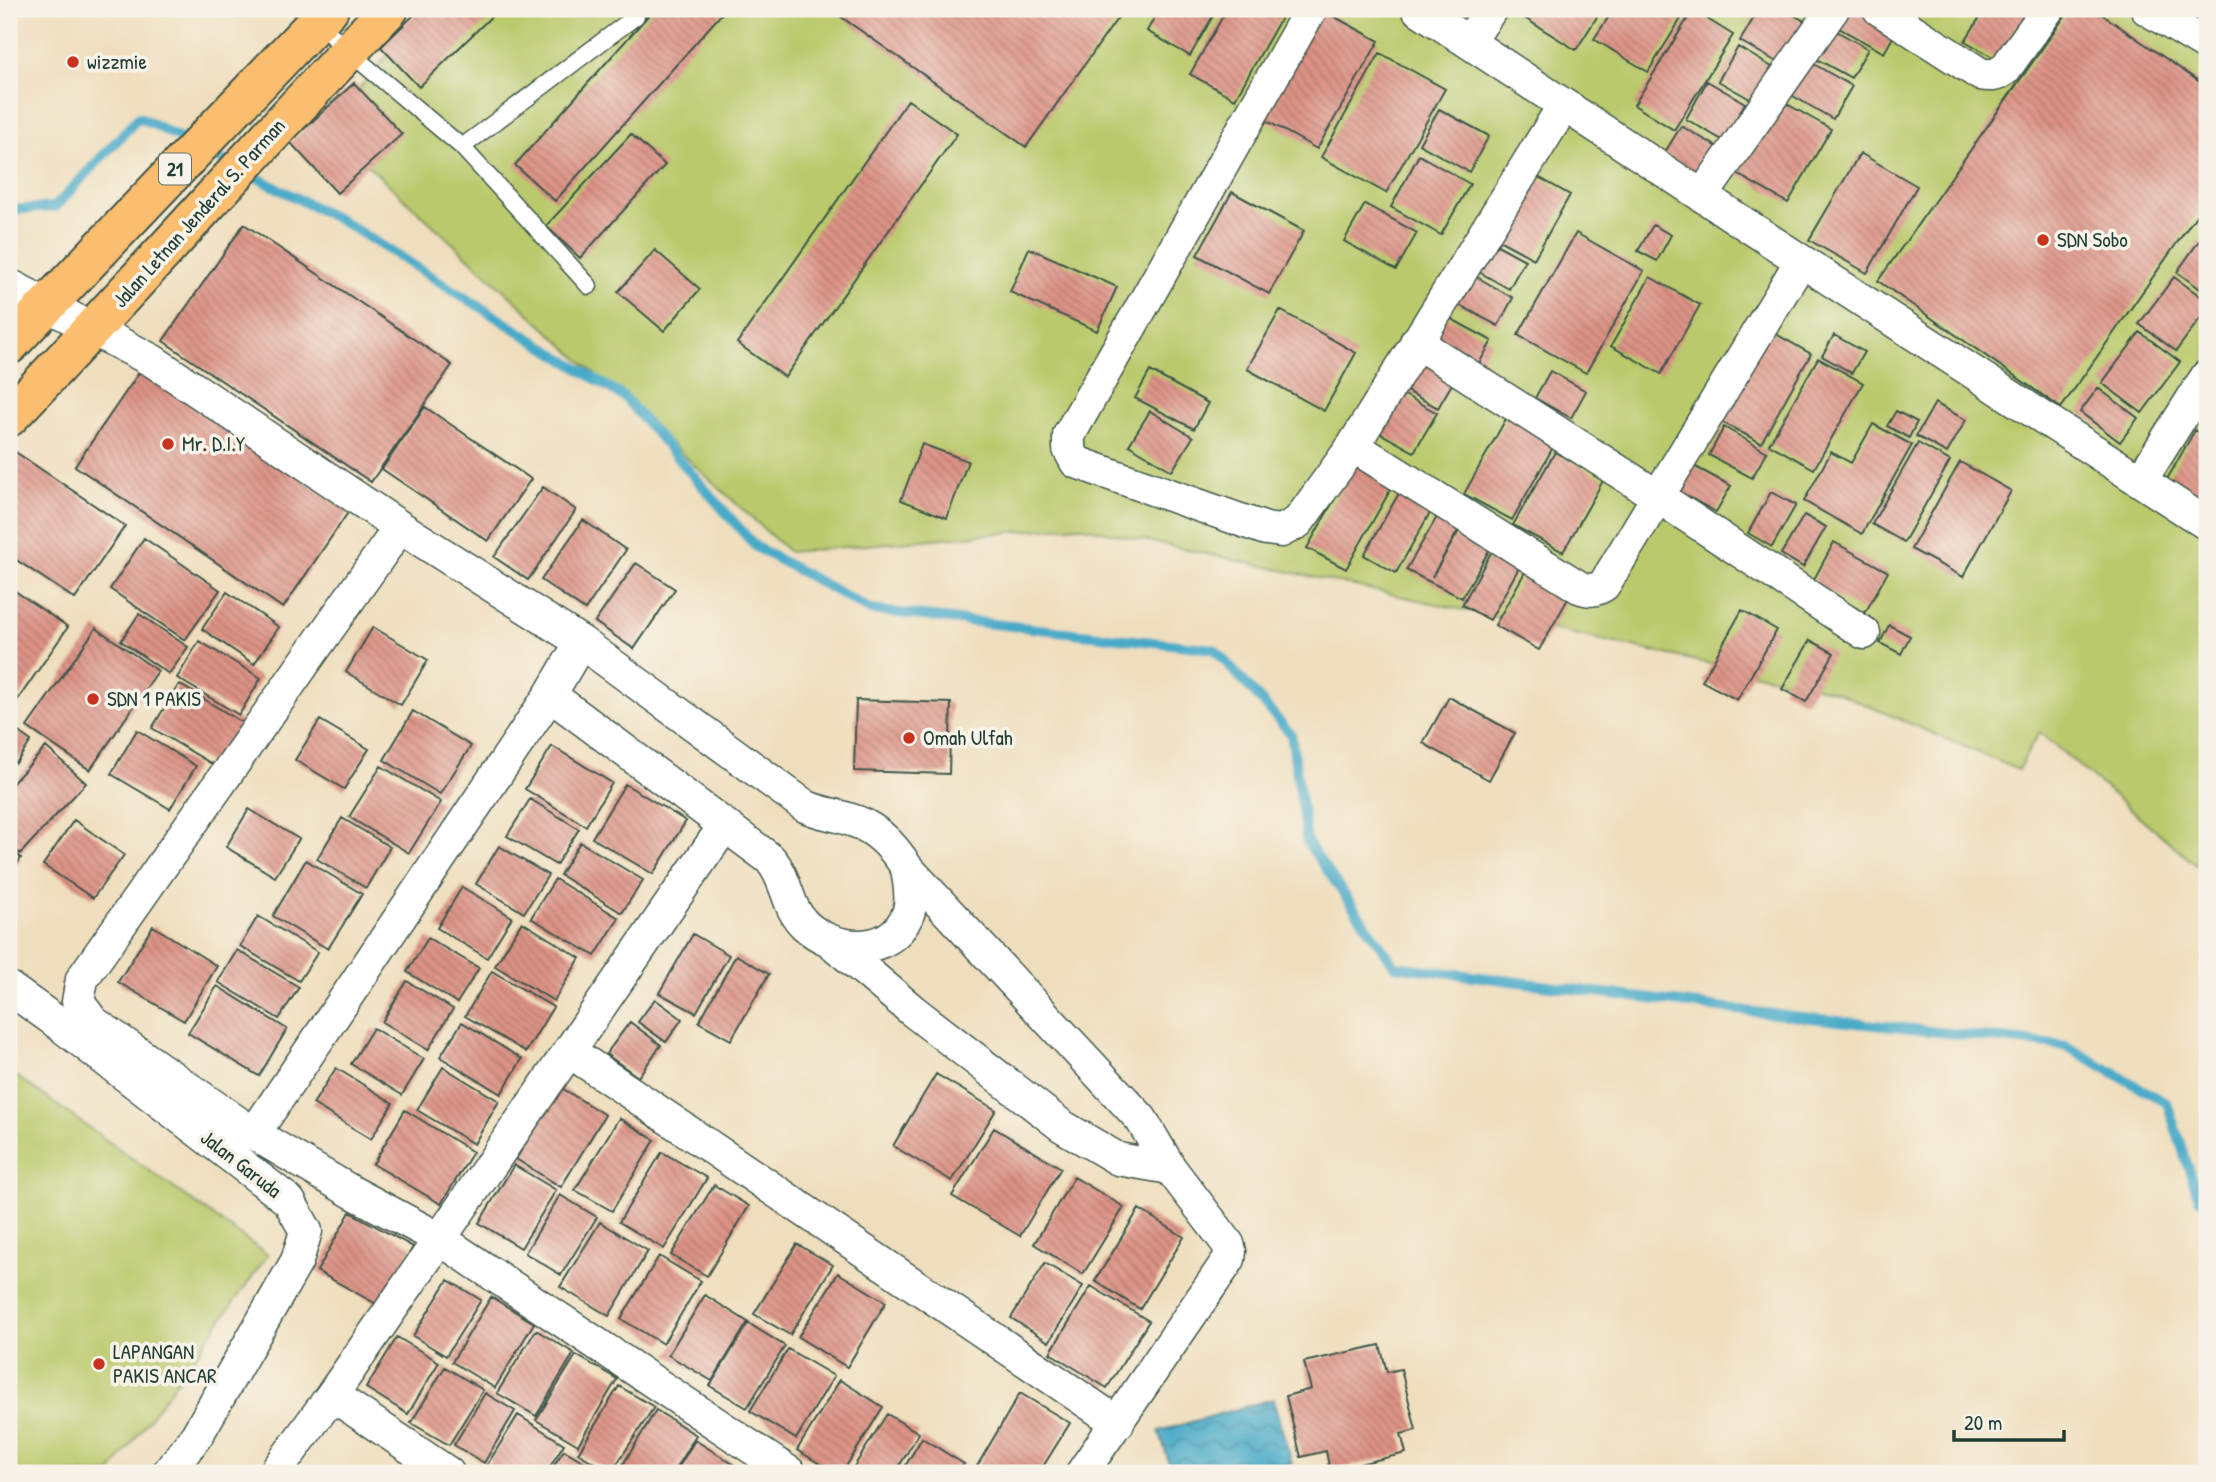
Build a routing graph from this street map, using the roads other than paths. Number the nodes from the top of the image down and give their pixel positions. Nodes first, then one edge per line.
1 (389, 9) edge
2 (1311, 9) edge
3 (1418, 9) edge
4 (1491, 9) edge
5 (1833, 9) edge
6 (1879, 9) edge
7 (2048, 9) edge
8 (2147, 9) edge
9 (636, 16) dead end
10 (314, 24) edge
11 (1469, 42) junction
12 (2207, 46) edge
13 (337, 63) junction
14 (1564, 105) junction
15 (462, 147) junction
16 (1702, 196) junction
17 (1801, 261) junction
18 (9, 285) edge
19 (589, 286) dead end
20 (51, 300) junction
21 (96, 326) junction
22 (1416, 342) junction
23 (9, 345) edge
24 (2207, 376) edge
25 (9, 417) edge
26 (1353, 446) junction
27 (2141, 480) junction
28 (1657, 496) junction
29 (2207, 524) edge
30 (400, 527) junction
31 (1864, 633) dead end
32 (581, 642) junction
33 (550, 695) junction
34 (725, 825) junction
35 (907, 868) junction
36 (829, 940) junction
37 (9, 988) edge
38 (569, 1051) junction
39 (254, 1134) junction
40 (1170, 1168) junction
41 (440, 1239) junction
42 (332, 1395) junction
43 (1118, 1423) junction
44 (169, 1473) edge
45 (275, 1473) edge
46 (448, 1473) edge
47 (790, 1473) edge
48 (1082, 1473) edge

1 - 13 highway, Jalan Letnan Jenderal S. Parman / 21
2 - 26 street
3 - 11 street
4 - 11 street
5 - 16 street
6 - 7 street
8 - 12 street
9 - 15 lane
10 - 13 lane
10 - 20 highway, Jalan Letnan Jenderal S. Parman / 21
11 - 14 street
13 - 15 lane
13 - 21 highway, Jalan Letnan Jenderal S. Parman / 21
14 - 16 street
14 - 22 street
15 - 19 lane
16 - 17 street
17 - 27 street
17 - 28 street
18 - 20 street
20 - 21 street
20 - 23 highway, Jalan Letnan Jenderal S. Parman / 21
21 - 25 highway, Jalan Letnan Jenderal S. Parman / 21
21 - 30 street
22 - 26 street
22 - 28 street
24 - 27 street
26 - 28 street
27 - 29 street
28 - 31 street
30 - 32 street
30 - 39 street
32 - 33 street
32 - 35 street
33 - 34 street
33 - 39 street
34 - 36 street
34 - 38 street
35 - 36 street
35 - 40 street
36 - 40 street
37 - 44 street, Jalan Garuda
38 - 41 street
38 - 43 street
39 - 41 street
40 - 43 street
41 - 42 street
41 - 47 street
42 - 45 street
42 - 46 street
43 - 48 street

